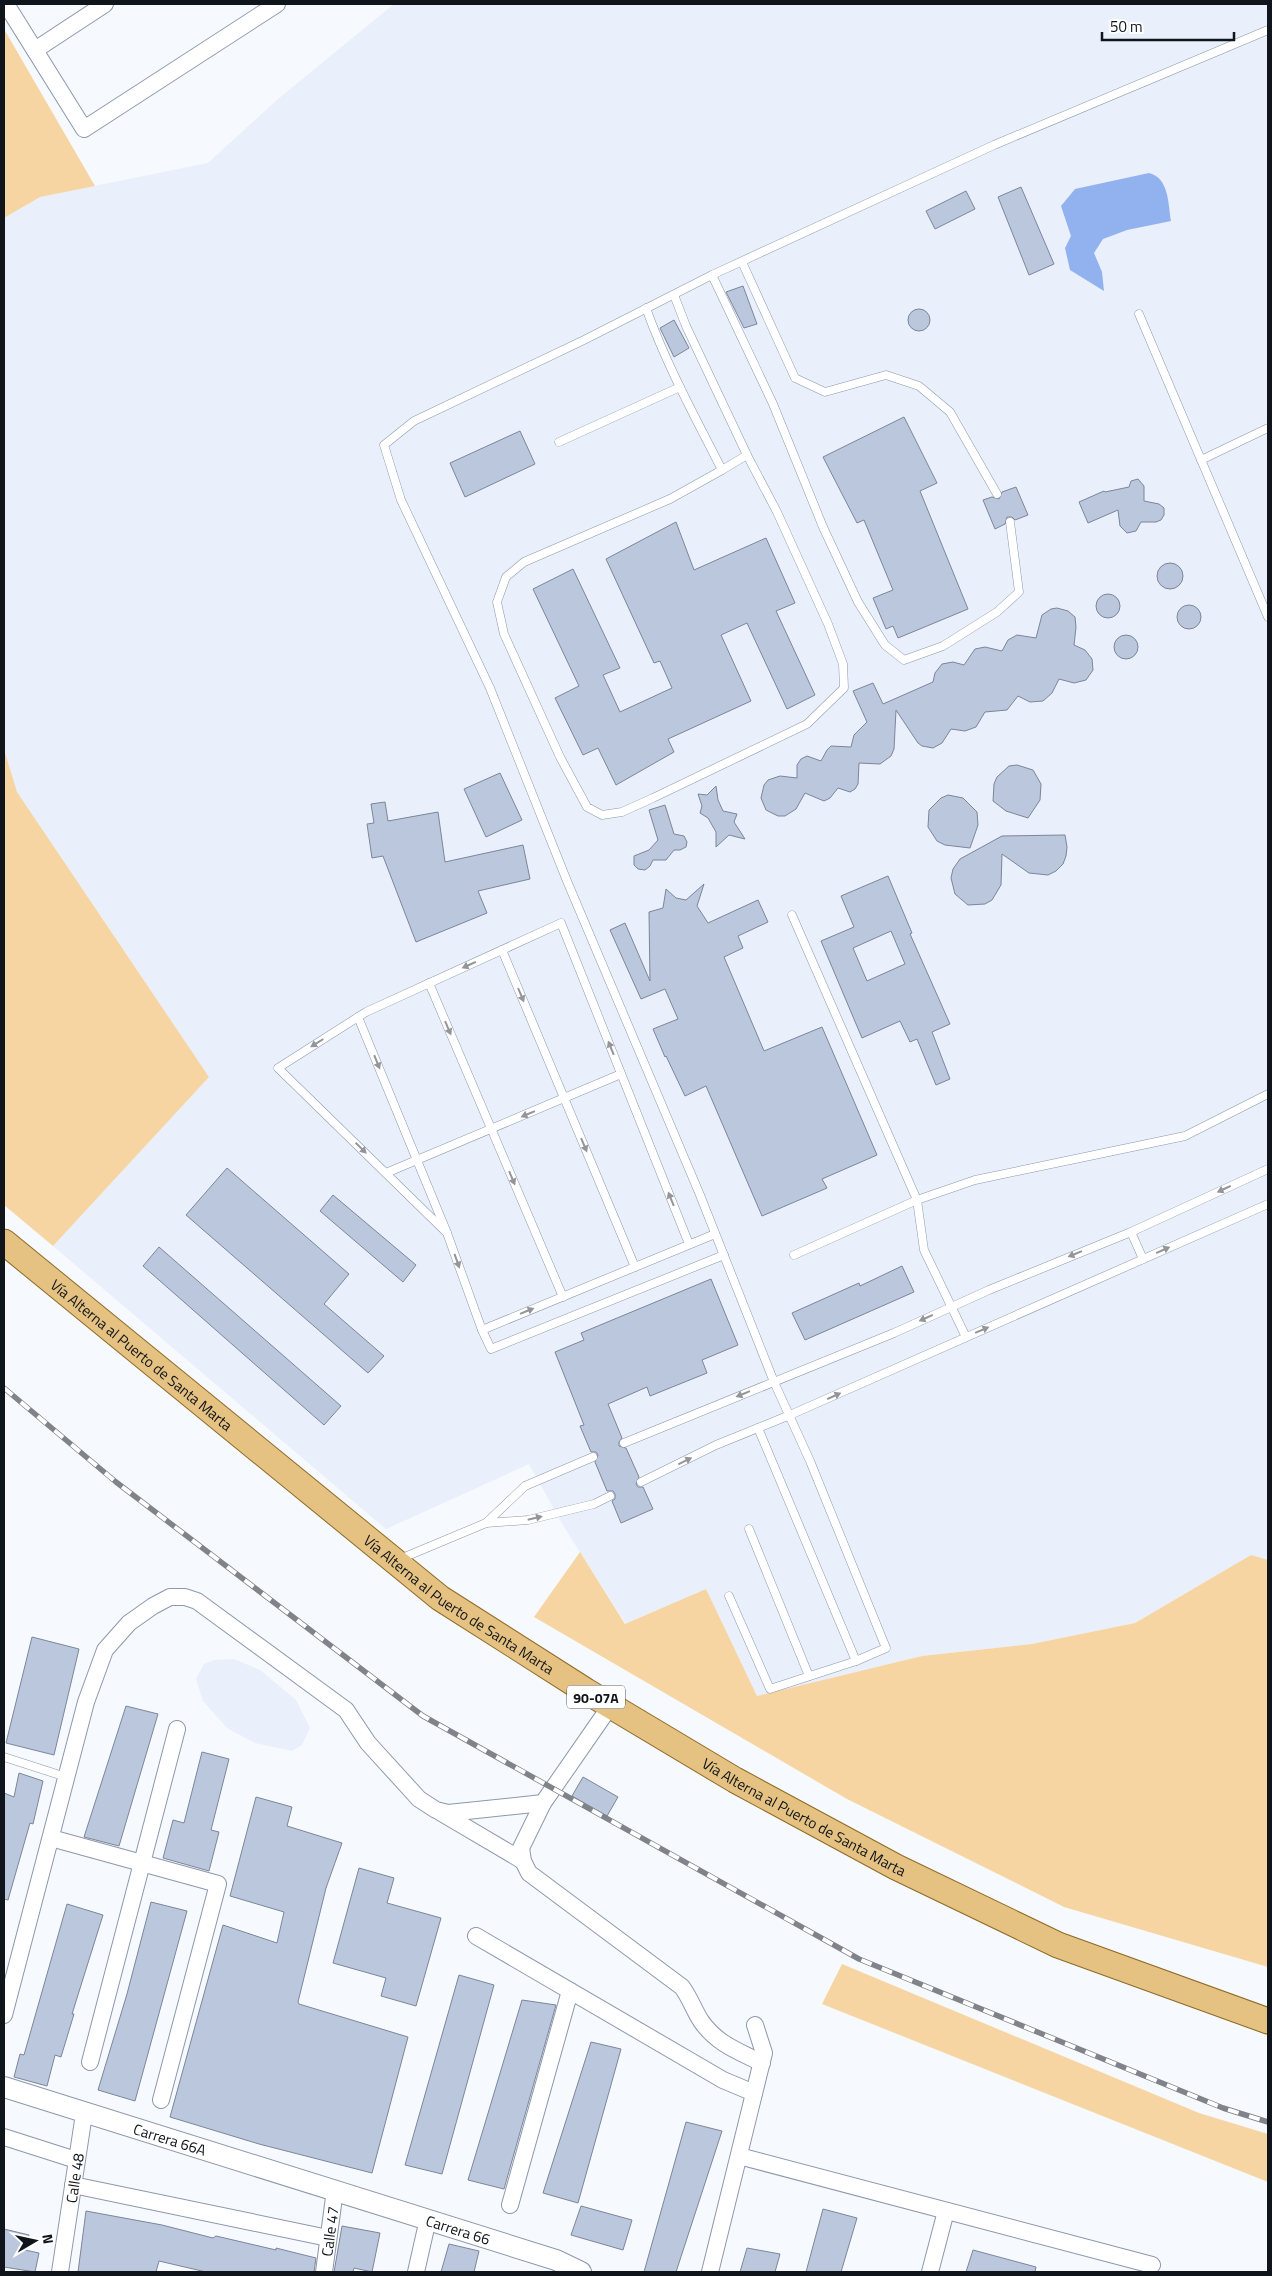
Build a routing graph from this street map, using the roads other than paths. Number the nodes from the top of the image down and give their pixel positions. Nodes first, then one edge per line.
1 (6, 4) edge
2 (105, 4) edge
3 (277, 4) edge
4 (1268, 30) edge
5 (35, 50) junction
6 (742, 262) junction
7 (712, 275) junction
8 (674, 295) junction
9 (646, 308) junction
10 (1139, 314) dead end
11 (680, 387) junction
12 (1268, 428) edge
13 (559, 442) dead end
14 (748, 455) junction
15 (1201, 460) junction
16 (722, 470) junction
17 (997, 494) dead end
18 (1010, 522) dead end
19 (1268, 617) edge
20 (792, 915) dead end
21 (502, 950) junction
22 (429, 983) junction
23 (358, 1017) junction
24 (621, 1074) junction
25 (1268, 1094) edge
26 (564, 1098) junction
27 (491, 1129) junction
28 (417, 1159) junction
29 (1268, 1169) edge
30 (386, 1172) junction
31 (917, 1200) junction
32 (1268, 1204) edge
33 (447, 1232) junction
34 (1131, 1232) junction
35 (715, 1234) junction
36 (4, 1242) edge
37 (689, 1244) junction
38 (794, 1255) dead end
39 (724, 1256) junction
40 (1143, 1259) junction
41 (635, 1267) junction
42 (562, 1297) junction
43 (950, 1307) junction
44 (482, 1330) junction
45 (966, 1337) junction
46 (774, 1382) junction
47 (790, 1415) junction
48 (758, 1428) junction
49 (624, 1443) dead end
50 (593, 1456) dead end
51 (641, 1482) dead end
52 (610, 1496) dead end
53 (486, 1523) junction
54 (748, 1529) dead end
55 (395, 1562) junction
56 (730, 1596) dead end
57 (856, 1661) junction
58 (809, 1676) junction
59 (611, 1706) junction
60 (177, 1729) dead end
61 (4, 1757) edge
62 (67, 1777) junction
63 (543, 1803) junction
64 (436, 1810) junction
65 (52, 1838) junction
66 (522, 1861) junction
67 (142, 1864) junction
68 (476, 1936) dead end
69 (570, 1991) junction
70 (4, 2015) edge
71 (1268, 2021) edge
72 (755, 2025) dead end
73 (90, 2062) dead end
74 (762, 2063) junction
75 (4, 2087) edge
76 (754, 2093) junction
77 (161, 2100) dead end
78 (84, 2114) junction
79 (4, 2137) edge
80 (738, 2156) junction
81 (76, 2160) junction
82 (73, 2185) junction
83 (335, 2190) junction
84 (510, 2205) dead end
85 (946, 2211) junction
86 (428, 2219) junction
87 (328, 2238) junction
88 (1152, 2266) dead end
89 (60, 2272) edge
90 (324, 2272) edge
91 (416, 2272) edge
92 (581, 2272) edge
93 (710, 2272) edge
94 (930, 2272) edge

1 - 5 street
2 - 5 street
3 - 5 street
4 - 6 lane
6 - 7 lane
6 - 17 lane
7 - 8 lane
7 - 18 lane
8 - 9 lane
8 - 14 lane
9 - 11 lane
9 - 35 lane
10 - 15 lane
11 - 13 lane
11 - 16 lane
12 - 15 lane
14 - 16 lane
14 - 16 lane
15 - 19 lane
20 - 31 lane
21 -> 22 lane
24 -> 21 lane
21 -> 26 lane
22 - 23 lane
22 -> 27 lane
23 -> 28 lane
23 -> 30 lane
24 - 26 lane
37 -> 24 lane
25 - 31 lane
26 -> 27 lane
26 -> 41 lane
27 - 28 lane
27 -> 42 lane
28 - 30 lane
28 - 33 lane
29 -> 34 lane
30 - 33 lane
31 - 38 lane
31 - 43 lane
40 -> 32 lane
33 -> 44 lane
34 - 40 lane
34 -> 43 lane
35 - 37 lane
35 - 39 lane
36 - 55 main road, Vía Alterna al Puerto de Santa Marta / 90-07A
37 - 41 lane
39 - 44 lane
39 - 46 lane
45 -> 40 lane
41 - 42 lane
44 -> 42 lane
43 - 45 lane
43 -> 46 lane
47 -> 45 lane
46 - 47 lane
46 -> 49 lane
47 - 48 lane
47 - 57 lane
51 -> 48 lane
48 - 57 lane
50 - 53 lane
53 -> 52 lane
53 - 55 lane
54 - 58 lane
55 - 59 main road, Vía Alterna al Puerto de Santa Marta / 90-07A
56 - 58 lane
57 - 58 lane
59 - 63 street
59 - 71 main road, Vía Alterna al Puerto de Santa Marta / 90-07A
60 - 67 street
61 - 62 lane
62 - 64 street
62 - 65 street
63 - 64 street
63 - 66 street
64 - 66 street
65 - 67 street
65 - 70 street
66 - 74 street
67 - 73 street
67 - 77 street
68 - 69 street
69 - 76 street
69 - 84 street
72 - 74 street
74 - 76 street
75 - 78 street, Carrera 66A
76 - 80 street
78 - 81 street, Calle 48
78 - 83 street, Carrera 66A
79 - 81 street
80 - 85 street
80 - 93 street
81 - 82 street, Calle 48
82 - 87 street
82 - 89 street, Calle 48
83 - 86 street, Carrera 66
83 - 87 street, Calle 47
85 - 88 street
85 - 94 street
86 - 91 street
86 - 92 street, Carrera 66
87 - 90 street, Calle 47

